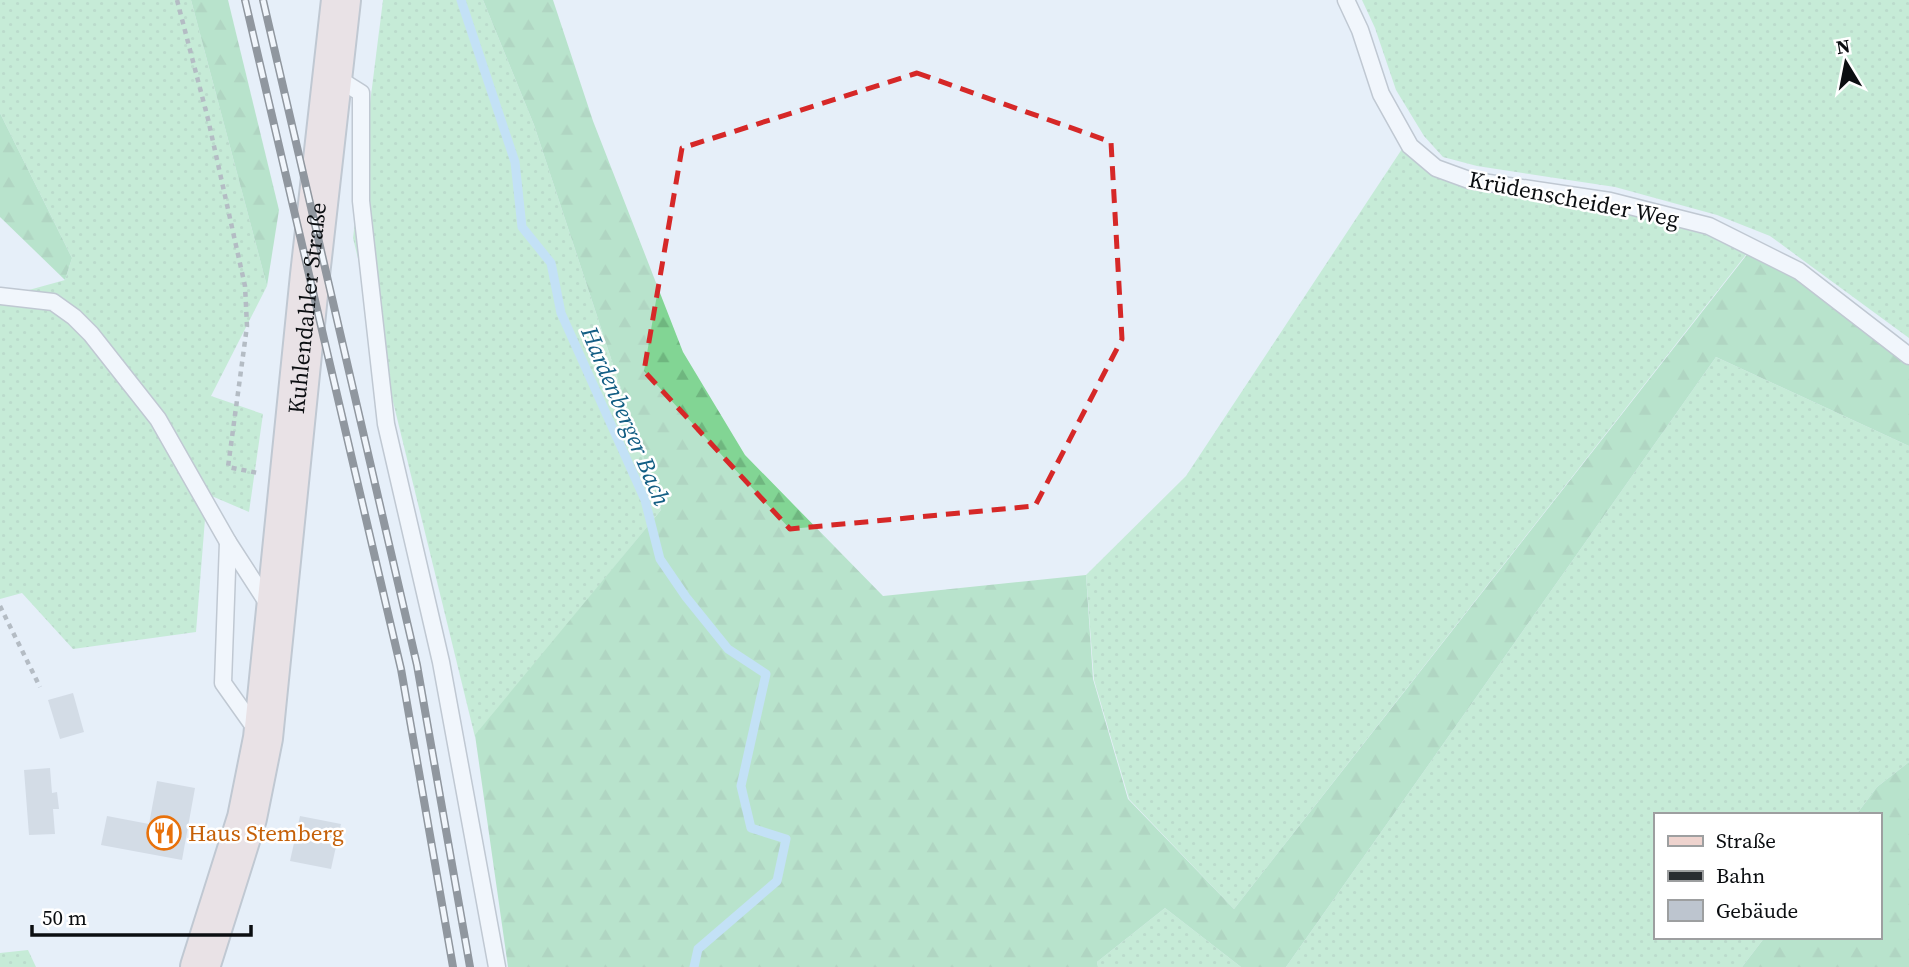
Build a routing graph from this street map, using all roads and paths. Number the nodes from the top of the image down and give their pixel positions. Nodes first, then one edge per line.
1 (177, 0) edge
2 (341, 0) edge
3 (1346, 0) edge
4 (334, 76) junction
5 (0, 296) edge
6 (1909, 356) edge
7 (289, 480) junction
8 (228, 542) junction
9 (0, 606) edge
10 (276, 615) junction
11 (40, 687) dead end
12 (263, 738) junction
13 (200, 967) edge
14 (497, 967) edge

1 - 7 path
2 - 4 main road, Kuhlendahler Straße
3 - 6 lane, Krüdenscheider Weg
4 - 7 main road, Kuhlendahler Straße
4 - 14 lane
5 - 8 lane
7 - 10 main road, Kuhlendahler Straße
8 - 10 lane
8 - 12 lane
9 - 11 path
10 - 12 main road, Kuhlendahler Straße
12 - 13 main road, Kuhlendahler Straße

